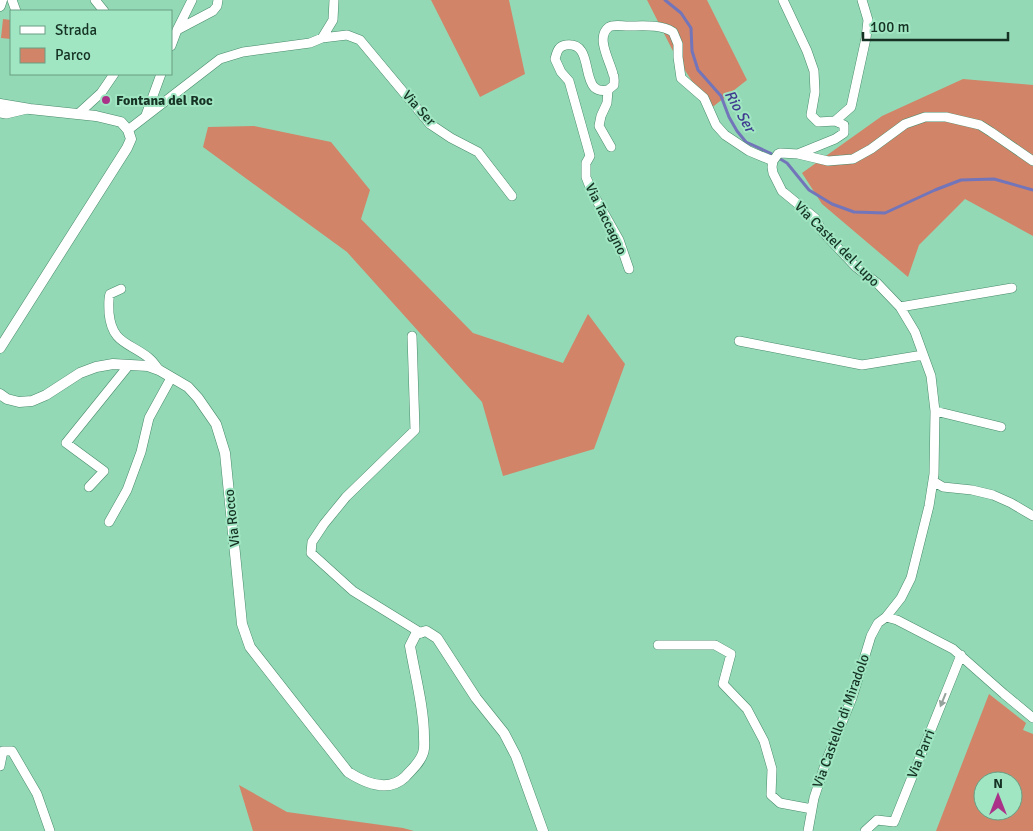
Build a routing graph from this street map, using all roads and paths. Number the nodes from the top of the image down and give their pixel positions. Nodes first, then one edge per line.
1 (2, 0) edge
2 (95, 0) edge
3 (192, 0) edge
4 (218, 0) edge
5 (334, 0) edge
6 (782, 0) edge
7 (862, 0) edge
8 (0, 6) edge
9 (103, 10) edge
10 (177, 30) junction
11 (322, 38) junction
12 (172, 43) edge
13 (113, 75) edge
14 (161, 75) edge
15 (608, 90) junction
16 (0, 104) edge
17 (30, 109) junction
18 (0, 113) edge
19 (78, 114) junction
20 (146, 115) junction
21 (835, 121) junction
22 (128, 130) junction
23 (611, 147) dead end
24 (798, 154) junction
25 (775, 158) junction
26 (1033, 161) edge
27 (512, 196) dead end
28 (629, 269) dead end
29 (1012, 288) dead end
30 (121, 289) dead end
31 (900, 307) junction
32 (412, 336) dead end
33 (739, 341) dead end
34 (0, 348) edge
35 (923, 355) junction
36 (129, 365) junction
37 (159, 370) junction
38 (171, 378) junction
39 (0, 394) edge
40 (935, 411) junction
41 (1001, 427) dead end
42 (933, 481) junction
43 (89, 487) dead end
44 (1033, 516) edge
45 (109, 522) dead end
46 (886, 617) junction
47 (421, 633) junction
48 (658, 646) dead end
49 (961, 655) junction
50 (1033, 718) edge
51 (0, 766) edge
52 (812, 809) junction
53 (50, 831) edge
54 (542, 831) edge
55 (808, 831) edge
56 (865, 831) edge

1 - 8 street
2 - 9 street
3 - 10 street
4 - 10 street
5 - 11 street
6 - 21 street
7 - 21 street
10 - 12 street
11 - 20 street, Via Ser
11 - 27 street, Via Ser
13 - 19 street
14 - 20 street
15 - 23 street
15 - 25 street
15 - 28 street, Via Taccagno
16 - 17 street
17 - 18 street
17 - 19 street
19 - 22 street
20 - 22 street, Via Ser
21 - 24 street
22 - 34 street
24 - 25 street
24 - 26 street
25 - 31 street, Via Castel del Lupo
29 - 31 street
30 - 37 street, Via Rocco
31 - 35 street, Via Castel del Lupo
32 - 47 street
33 - 35 street
35 - 40 street, Via Castel del Lupo
36 - 37 street, Via Rocco
36 - 39 street, Via Rocco
36 - 43 street
37 - 38 street, Via Rocco
38 - 45 street
38 - 47 street, Via Rocco
40 - 41 street
40 - 42 street, Via Castel del Lupo
42 - 44 street
42 - 46 street, Via Castel del Lupo
46 - 49 street
46 - 52 street, Via Castello di Miradolo
47 - 54 street
48 - 52 street
49 - 50 street
49 -> 56 street, Via Parri
51 - 53 street
52 - 55 street, Via Castello di Miradolo

